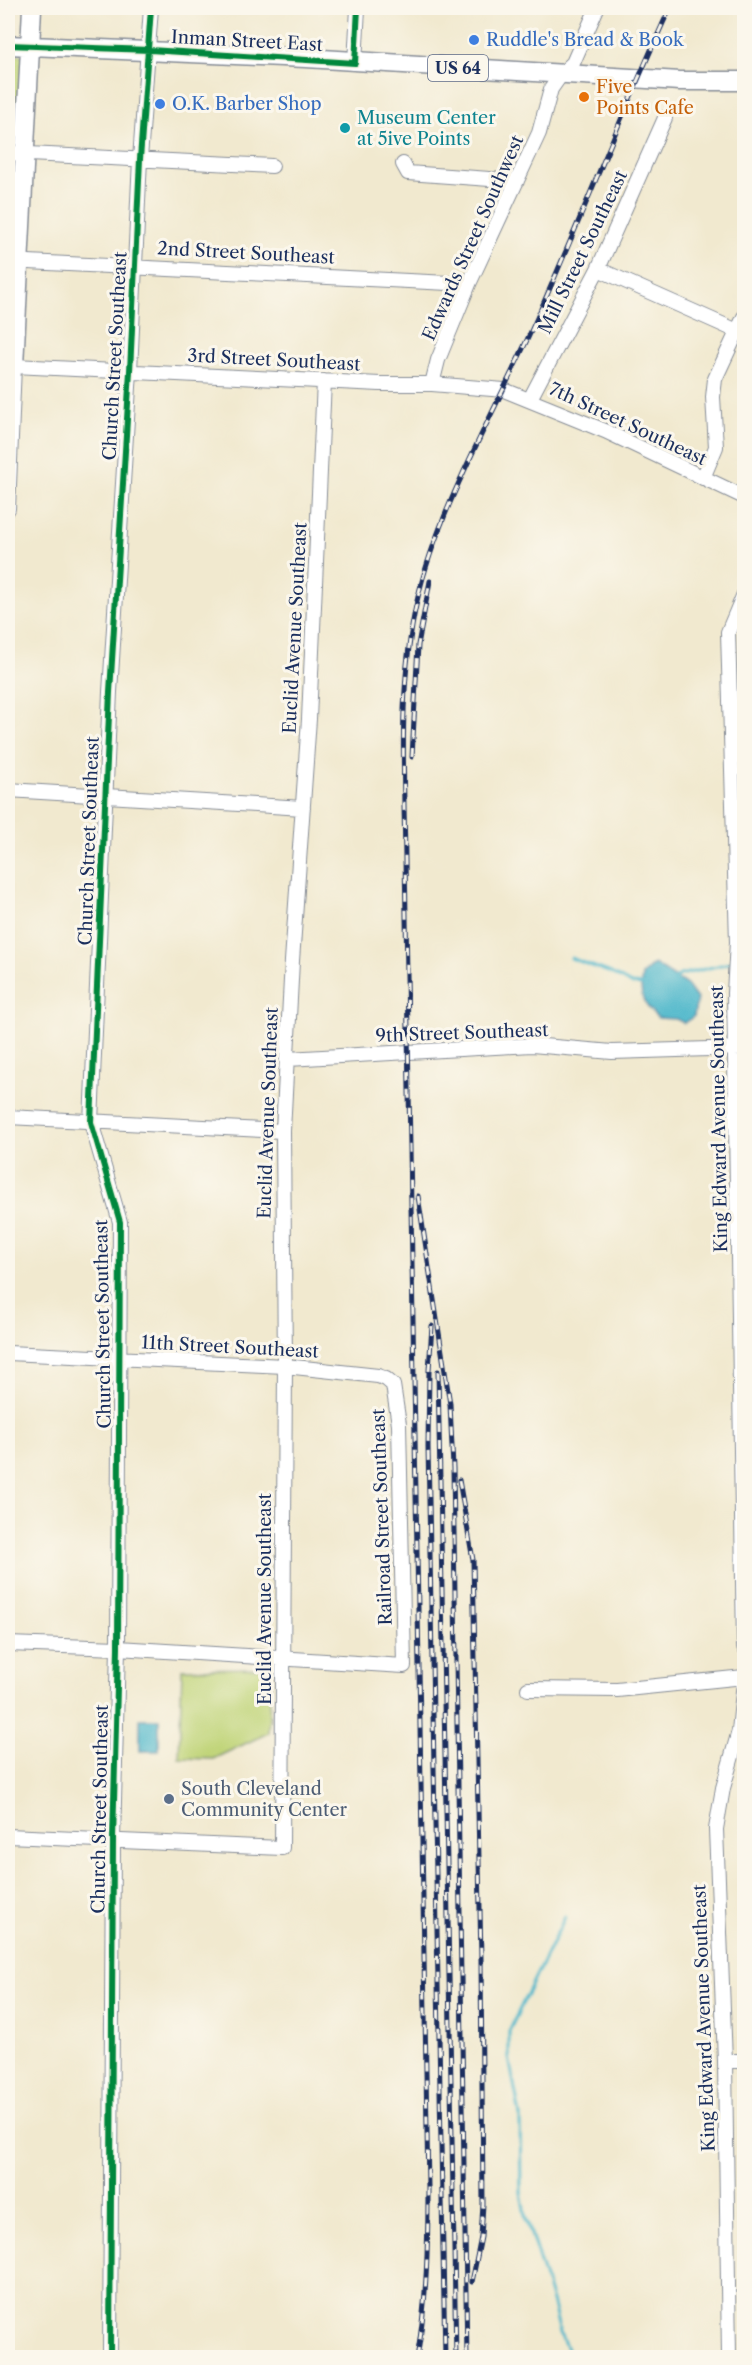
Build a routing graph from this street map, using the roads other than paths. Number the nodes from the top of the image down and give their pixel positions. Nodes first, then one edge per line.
1 (32, 8) edge
2 (151, 8) edge
3 (358, 8) edge
4 (597, 8) edge
5 (8, 45) edge
6 (30, 47) junction
7 (150, 50) junction
8 (355, 63) junction
9 (561, 74) junction
10 (744, 81) edge
11 (665, 118) dead end
12 (16, 153) edge
13 (140, 159) junction
14 (404, 164) dead end
15 (272, 166) dead end
16 (517, 181) junction
17 (14, 261) edge
18 (135, 266) junction
19 (598, 269) junction
20 (469, 284) junction
21 (744, 317) edge
22 (741, 333) edge
23 (11, 366) edge
24 (130, 370) junction
25 (324, 381) junction
26 (432, 384) junction
27 (530, 399) junction
28 (703, 478) junction
29 (744, 497) edge
30 (8, 509) edge
31 (744, 594) edge
32 (8, 790) edge
33 (106, 796) junction
34 (303, 808) junction
35 (740, 1048) edge
36 (288, 1059) junction
37 (8, 1117) edge
38 (91, 1122) junction
39 (283, 1131) junction
40 (742, 1340) edge
41 (8, 1353) edge
42 (119, 1359) junction
43 (285, 1366) junction
44 (378, 1376) joint
45 (8, 1644) edge
46 (744, 1647) edge
47 (118, 1648) junction
48 (283, 1659) junction
49 (744, 1679) edge
50 (528, 1689) dead end
51 (8, 1836) edge
52 (113, 1840) junction
53 (725, 2061) junction
54 (744, 2061) edge
55 (110, 2358) edge
56 (729, 2358) edge

1 - 6 main road
2 - 7 street, Church Street Southeast
3 - 8 street
4 - 9 street, Edwards Street Southwest
5 - 6 main road, US 64
6 - 7 main road, Inman Street East / US 64
6 - 12 main road
7 - 8 main road, Inman Street East / US 64
7 - 13 street, Church Street Southeast
8 - 9 main road, Inman Street East / US 64
9 - 10 main road, Inman Street East / US 64
9 - 16 street, Edwards Street Southwest
11 - 19 street, Mill Street Southeast
12 - 13 street
12 - 17 main road
13 - 15 street
13 - 18 street, Church Street Southeast
14 - 16 street
16 - 20 street, Edwards Street Southwest
17 - 18 street, 2nd Street Southeast
17 - 23 main road
18 - 20 street, 2nd Street Southeast
18 - 24 street, Church Street Southeast
19 - 22 street
19 - 27 street, Mill Street Southeast
20 - 26 street, Edwards Street Southwest
21 - 22 street
22 - 28 street
23 - 24 street, 3rd Street Southeast
23 - 30 street
24 - 25 street, 3rd Street Southeast
24 - 33 street, Church Street Southeast
25 - 26 street, 3rd Street Southeast
25 - 34 street, Euclid Avenue Southeast
26 - 27 street, 3rd Street Southeast
27 - 28 street, 7th Street Southeast
28 - 29 street, 7th Street Southeast
31 - 35 street, King Edward Avenue Southeast
32 - 33 street
33 - 34 street
33 - 38 street, Church Street Southeast
34 - 36 street, Euclid Avenue Southeast
35 - 36 street, 9th Street Southeast
35 - 40 street, King Edward Avenue Southeast
36 - 39 street, Euclid Avenue Southeast
37 - 38 street
38 - 39 street
38 - 42 street, Church Street Southeast
39 - 43 street, Euclid Avenue Southeast
40 - 46 street, King Edward Avenue Southeast
41 - 42 street, 11th Street Southeast
42 - 43 street, 11th Street Southeast
42 - 47 street, Church Street Southeast
43 - 44 street, 11th Street Southeast
43 - 48 street, Euclid Avenue Southeast
44 - 48 street, Railroad Street Southeast
45 - 47 street
47 - 48 street
47 - 52 street, Church Street Southeast
48 - 52 street, Euclid Avenue Southeast
49 - 50 street
49 - 53 street, King Edward Avenue Southeast
51 - 52 street
52 - 55 street, Church Street Southeast
53 - 54 street
53 - 56 street, King Edward Avenue Southeast

